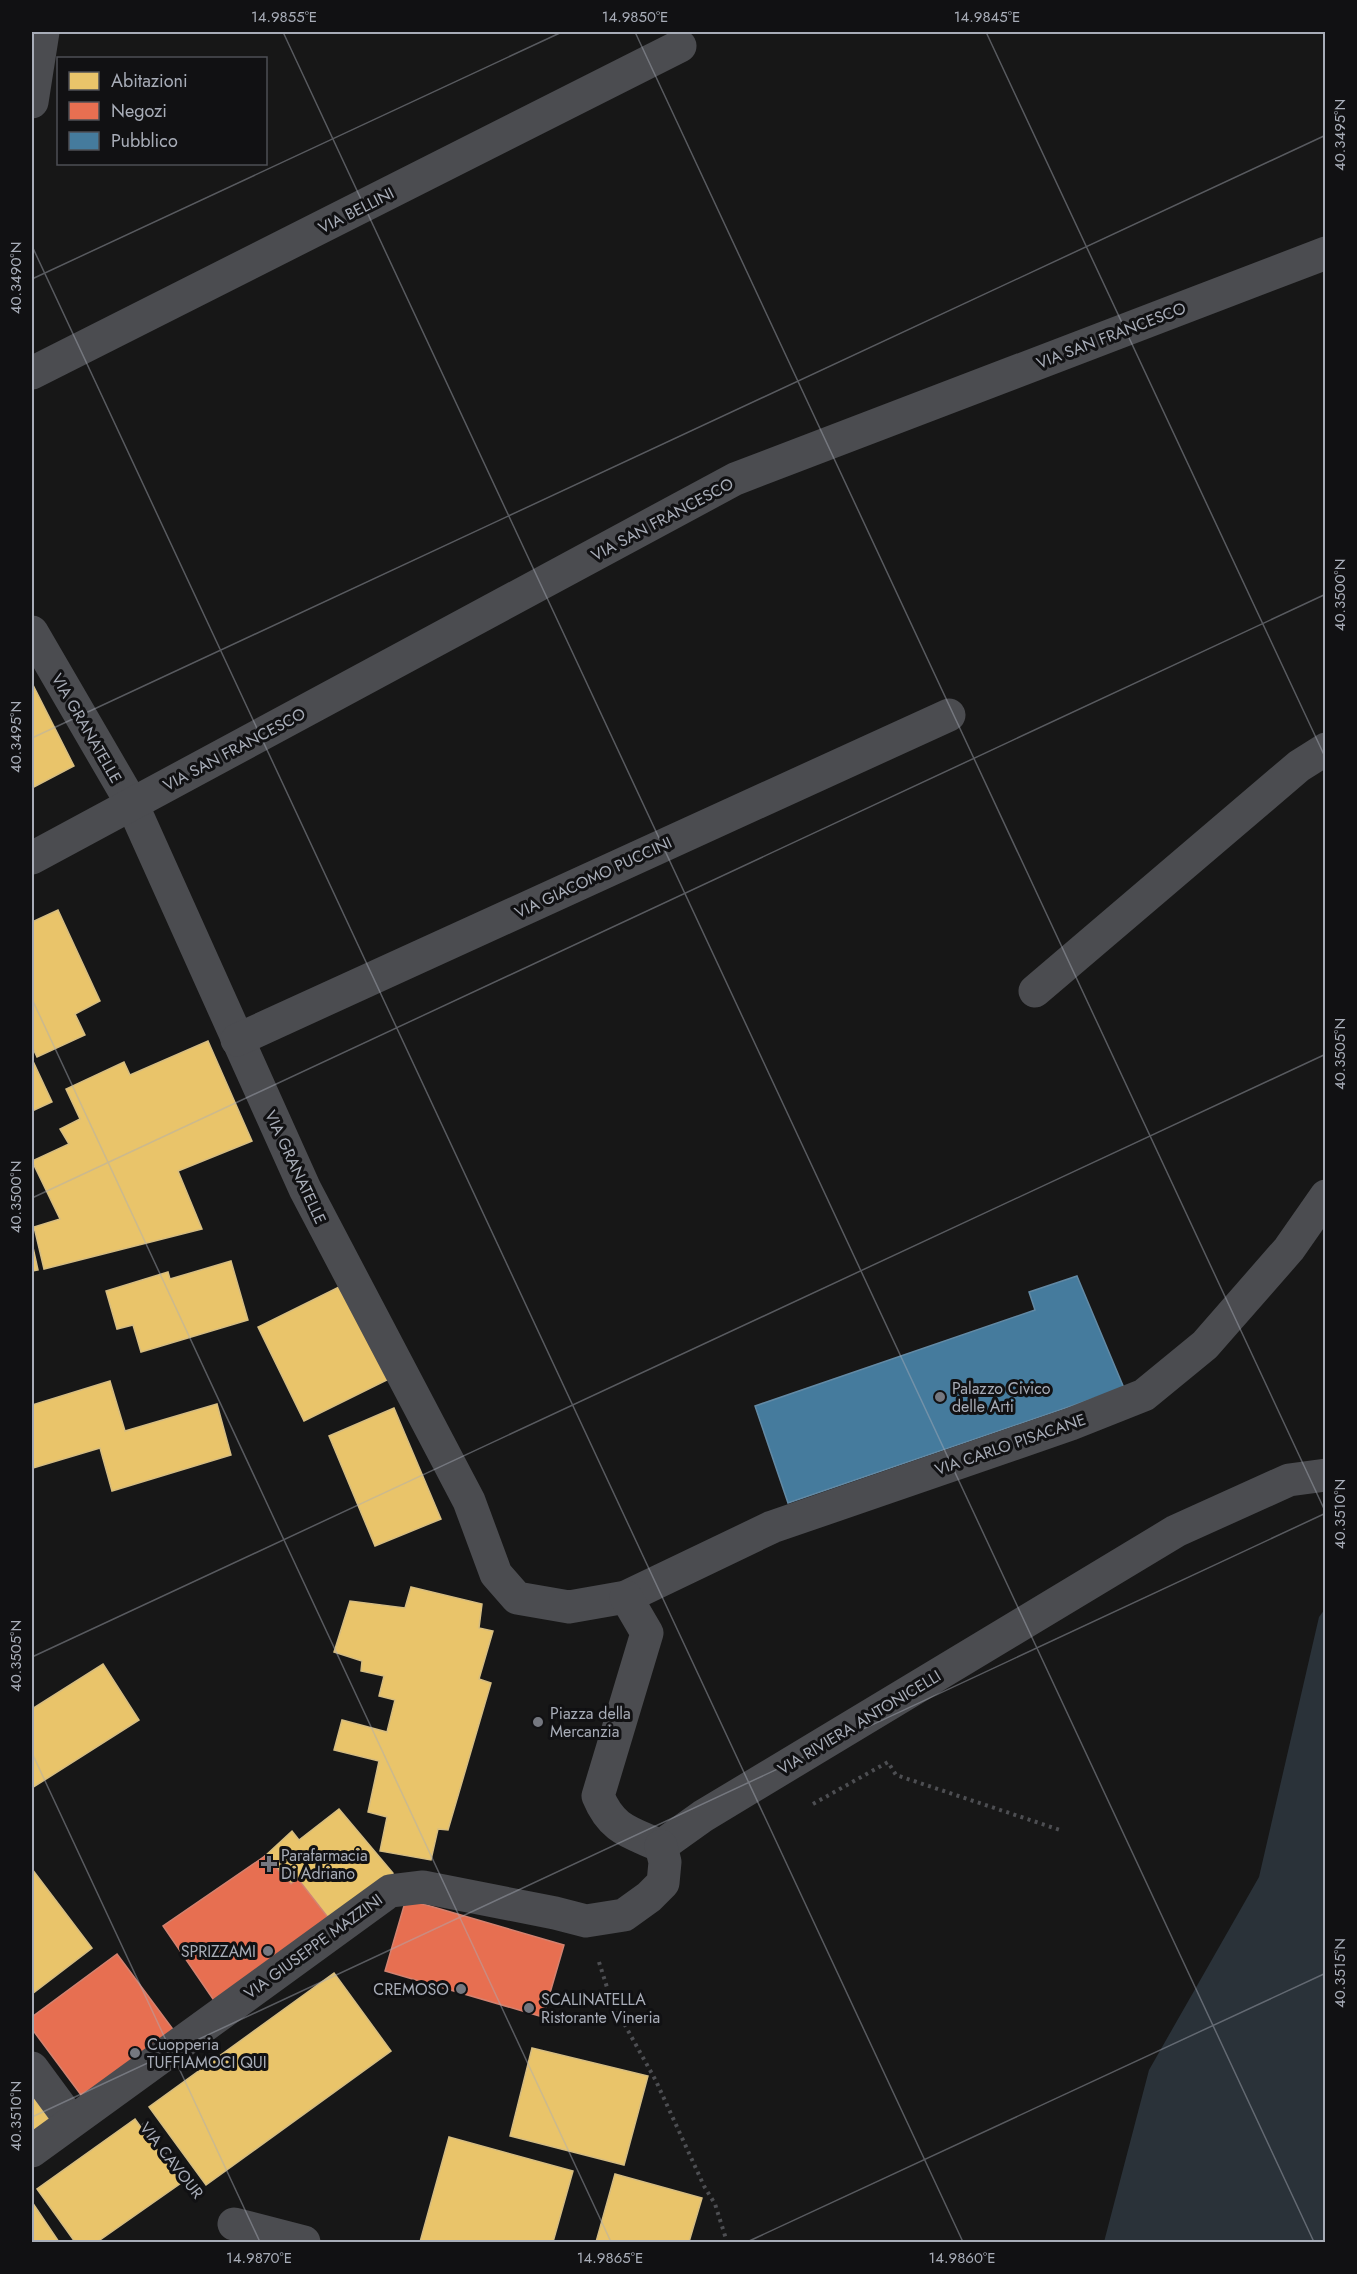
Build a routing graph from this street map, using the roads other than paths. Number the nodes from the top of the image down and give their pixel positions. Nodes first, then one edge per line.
1 (43, 32) edge
2 (680, 46) dead end
3 (32, 102) edge
4 (1326, 253) edge
5 (32, 373) edge
6 (32, 632) edge
7 (949, 715) dead end
8 (1326, 749) edge
9 (132, 804) junction
10 (32, 858) edge
11 (1035, 992) dead end
12 (237, 1040) junction
13 (1326, 1196) edge
14 (1326, 1475) edge
15 (626, 1597) junction
16 (661, 1846) junction
17 (32, 2068) edge
18 (71, 2121) junction
19 (32, 2151) edge
20 (253, 2233) edge
21 (304, 2242) edge

1 - 3 street
2 - 5 street, VIA BELLINI
4 - 9 street, VIA SAN FRANCESCO
6 - 9 street, VIA GRANATELLE
7 - 12 street, VIA GIACOMO PUCCINI
8 - 11 street
9 - 10 street, VIA SAN FRANCESCO
9 - 12 street, VIA GRANATELLE
12 - 15 street, VIA GRANATELLE
13 - 15 street, VIA CARLO PISACANE
14 - 16 street, VIA RIVIERA ANTONICELLI
15 - 16 street
16 - 18 street, VIA GIUSEPPE MAZZINI
17 - 18 street
18 - 19 street, VIA GIUSEPPE MAZZINI
20 - 21 street

